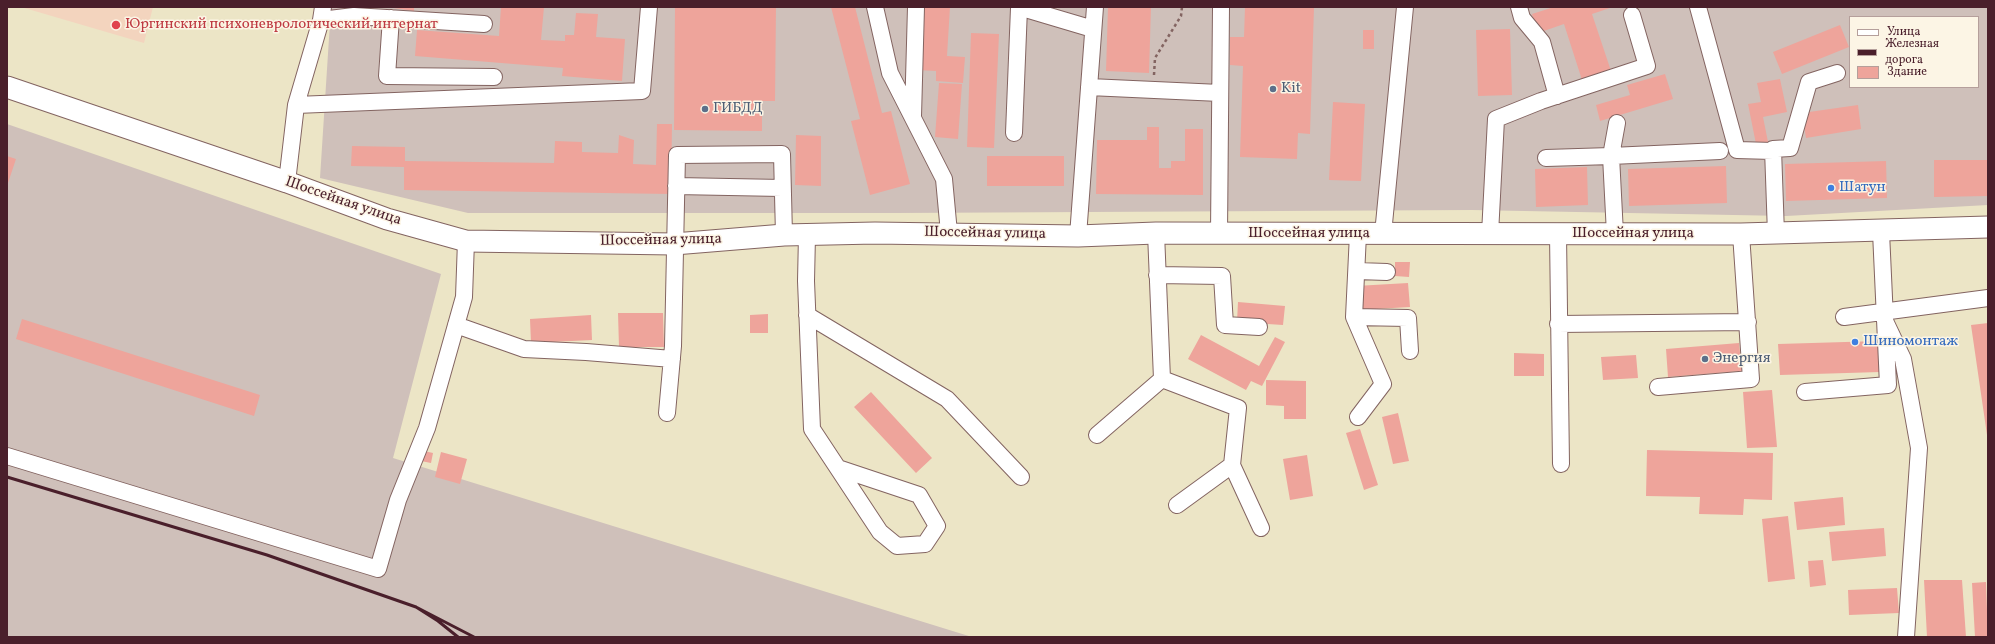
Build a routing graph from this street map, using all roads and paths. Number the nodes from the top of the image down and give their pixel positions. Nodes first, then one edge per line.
1 (649, 7) edge
2 (875, 7) edge
3 (916, 7) edge
4 (1095, 7) edge
5 (1182, 7) edge
6 (1221, 7) edge
7 (1405, 7) edge
8 (1698, 7) edge
9 (1019, 8) edge
10 (1524, 11) edge
11 (322, 14) edge
12 (1632, 15) dead end
13 (392, 18) junction
14 (484, 24) dead end
15 (1093, 30) junction
16 (1837, 73) dead end
17 (494, 77) dead end
18 (7, 87) edge
19 (1089, 87) junction
20 (1154, 90) junction
21 (1220, 94) junction
22 (1557, 96) junction
23 (296, 105) junction
24 (913, 118) junction
25 (1617, 123) dead end
26 (1014, 133) dead end
27 (1720, 151) dead end
28 (1773, 151) junction
29 (1611, 156) junction
30 (1546, 158) dead end
31 (287, 182) junction
32 (676, 186) junction
33 (782, 188) junction
34 (1988, 227) edge
35 (1881, 232) junction
36 (949, 233) junction
37 (1156, 233) junction
38 (1219, 234) junction
39 (1358, 234) junction
40 (1383, 234) junction
41 (1490, 234) junction
42 (1558, 234) junction
43 (1615, 234) junction
44 (1741, 234) junction
45 (1776, 234) junction
46 (784, 235) junction
47 (807, 235) junction
48 (1078, 236) junction
49 (466, 241) junction
50 (674, 244) junction
51 (1357, 271) junction
52 (1387, 272) dead end
53 (1157, 275) junction
54 (1988, 298) edge
55 (807, 315) junction
56 (1885, 316) junction
57 (1354, 317) junction
58 (1844, 317) dead end
59 (1748, 322) junction
60 (1558, 324) junction
61 (456, 325) junction
62 (1259, 327) dead end
63 (1410, 351) dead end
64 (672, 359) junction
65 (1162, 379) junction
66 (1658, 387) dead end
67 (1806, 392) dead end
68 (667, 413) dead end
69 (1358, 417) dead end
70 (1097, 435) dead end
71 (7, 456) edge
72 (1561, 464) dead end
73 (1232, 465) junction
74 (838, 468) junction
75 (1021, 477) dead end
76 (1177, 505) dead end
77 (1261, 528) dead end
78 (1906, 637) edge

1 - 23 lane
2 - 24 lane
3 - 24 lane
4 - 15 lane
5 - 20 path
6 - 21 lane
7 - 40 lane
8 - 28 lane
9 - 15 lane
9 - 26 lane
10 - 22 lane
11 - 13 lane
11 - 23 lane
12 - 22 lane
13 - 14 lane
13 - 17 lane
15 - 19 lane
16 - 28 lane
18 - 31 main road, Шоссейная улица
19 - 20 lane
19 - 48 lane
20 - 21 lane
21 - 38 lane
22 - 41 lane
23 - 31 lane
24 - 36 lane
25 - 29 lane
27 - 29 lane
28 - 45 lane
29 - 30 lane
29 - 43 lane
31 - 49 main road, Шоссейная улица
32 - 33 lane
32 - 33 lane
32 - 50 lane
33 - 46 lane
34 - 35 main road, Шоссейная улица
35 - 45 main road, Шоссейная улица
35 - 56 lane
36 - 47 main road, Шоссейная улица
36 - 48 main road, Шоссейная улица
37 - 38 main road, Шоссейная улица
37 - 48 main road, Шоссейная улица
37 - 53 lane
38 - 39 main road, Шоссейная улица
39 - 40 main road, Шоссейная улица
39 - 51 lane
40 - 41 main road, Шоссейная улица
41 - 42 main road, Шоссейная улица
42 - 43 main road, Шоссейная улица
42 - 60 lane
43 - 44 main road, Шоссейная улица
44 - 45 main road, Шоссейная улица
44 - 59 lane
46 - 47 main road, Шоссейная улица
46 - 50 main road, Шоссейная улица
47 - 55 lane
49 - 50 main road, Шоссейная улица
49 - 61 lane
50 - 64 lane
51 - 52 lane
51 - 57 lane
53 - 62 lane
53 - 65 lane
54 - 56 lane
55 - 74 lane
55 - 75 lane
56 - 58 lane
56 - 67 lane
56 - 78 lane
57 - 63 lane
57 - 69 lane
59 - 60 lane
59 - 66 lane
60 - 72 lane
61 - 64 lane
61 - 71 lane
64 - 68 lane
65 - 70 lane
65 - 73 lane
73 - 76 lane
73 - 77 lane
74 - 74 lane

